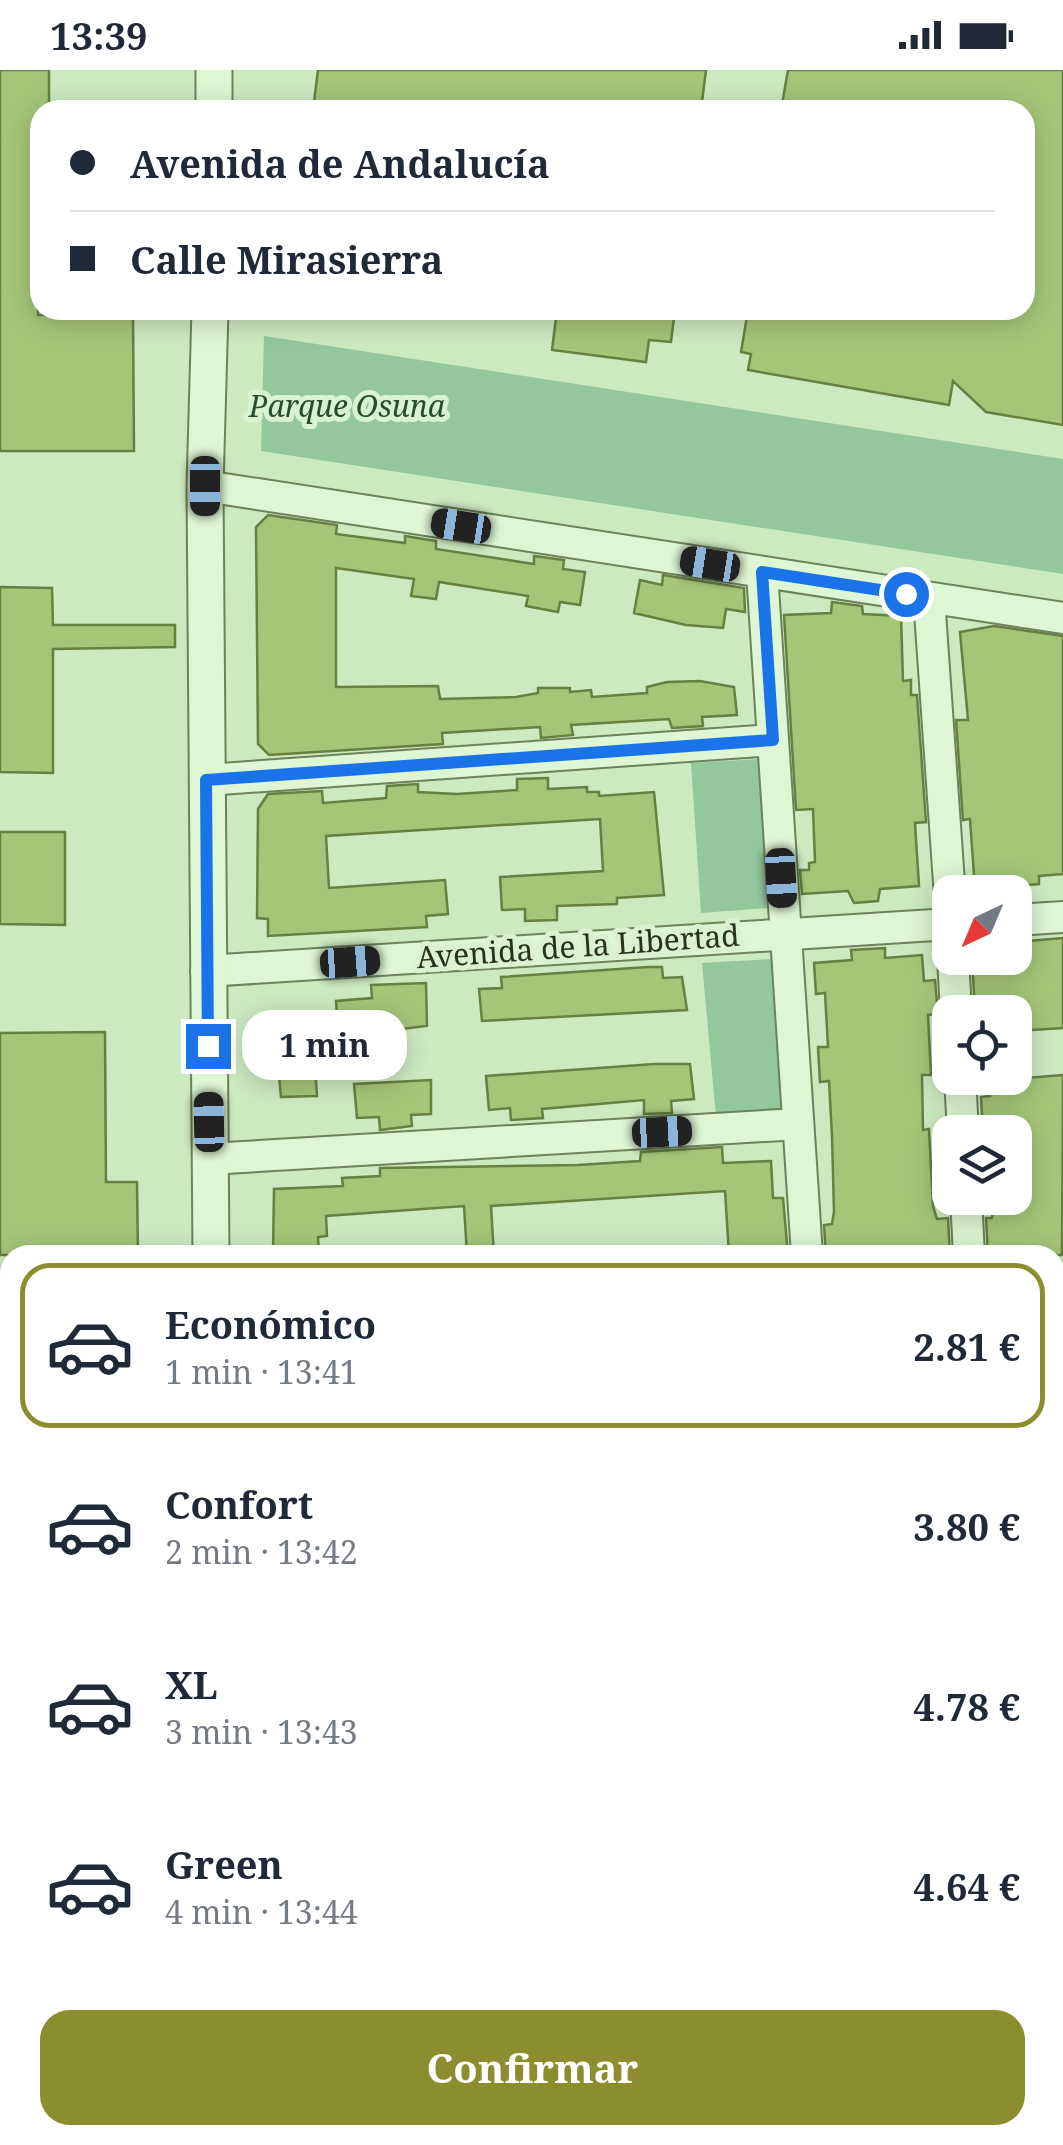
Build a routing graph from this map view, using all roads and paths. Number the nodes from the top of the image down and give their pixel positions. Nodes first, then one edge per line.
1 (214, 70) edge
2 (214, 100) edge
3 (210, 320) edge
4 (205, 486) junction
5 (762, 572) junction
6 (929, 598) junction
7 (1063, 618) edge
8 (773, 740) junction
9 (206, 780) junction
10 (948, 875) edge
11 (1063, 917) edge
12 (1032, 919) edge
13 (932, 925) edge
14 (784, 934) junction
15 (206, 971) junction
16 (798, 1124) junction
17 (209, 1159) junction
18 (967, 1215) edge
19 (211, 1245) edge
20 (806, 1245) edge
21 (968, 1245) edge

1 - 2 street
3 - 4 street
4 - 5 street
4 - 9 street
5 - 6 street
5 - 8 street
6 - 7 street
6 - 10 street
8 - 9 street
8 - 14 street
9 - 15 street
11 - 12 street
13 - 14 street, Avenida de la Libertad
14 - 15 street, Avenida de la Libertad
14 - 16 street
15 - 17 street
16 - 17 street
16 - 20 street
17 - 19 street
18 - 21 street

